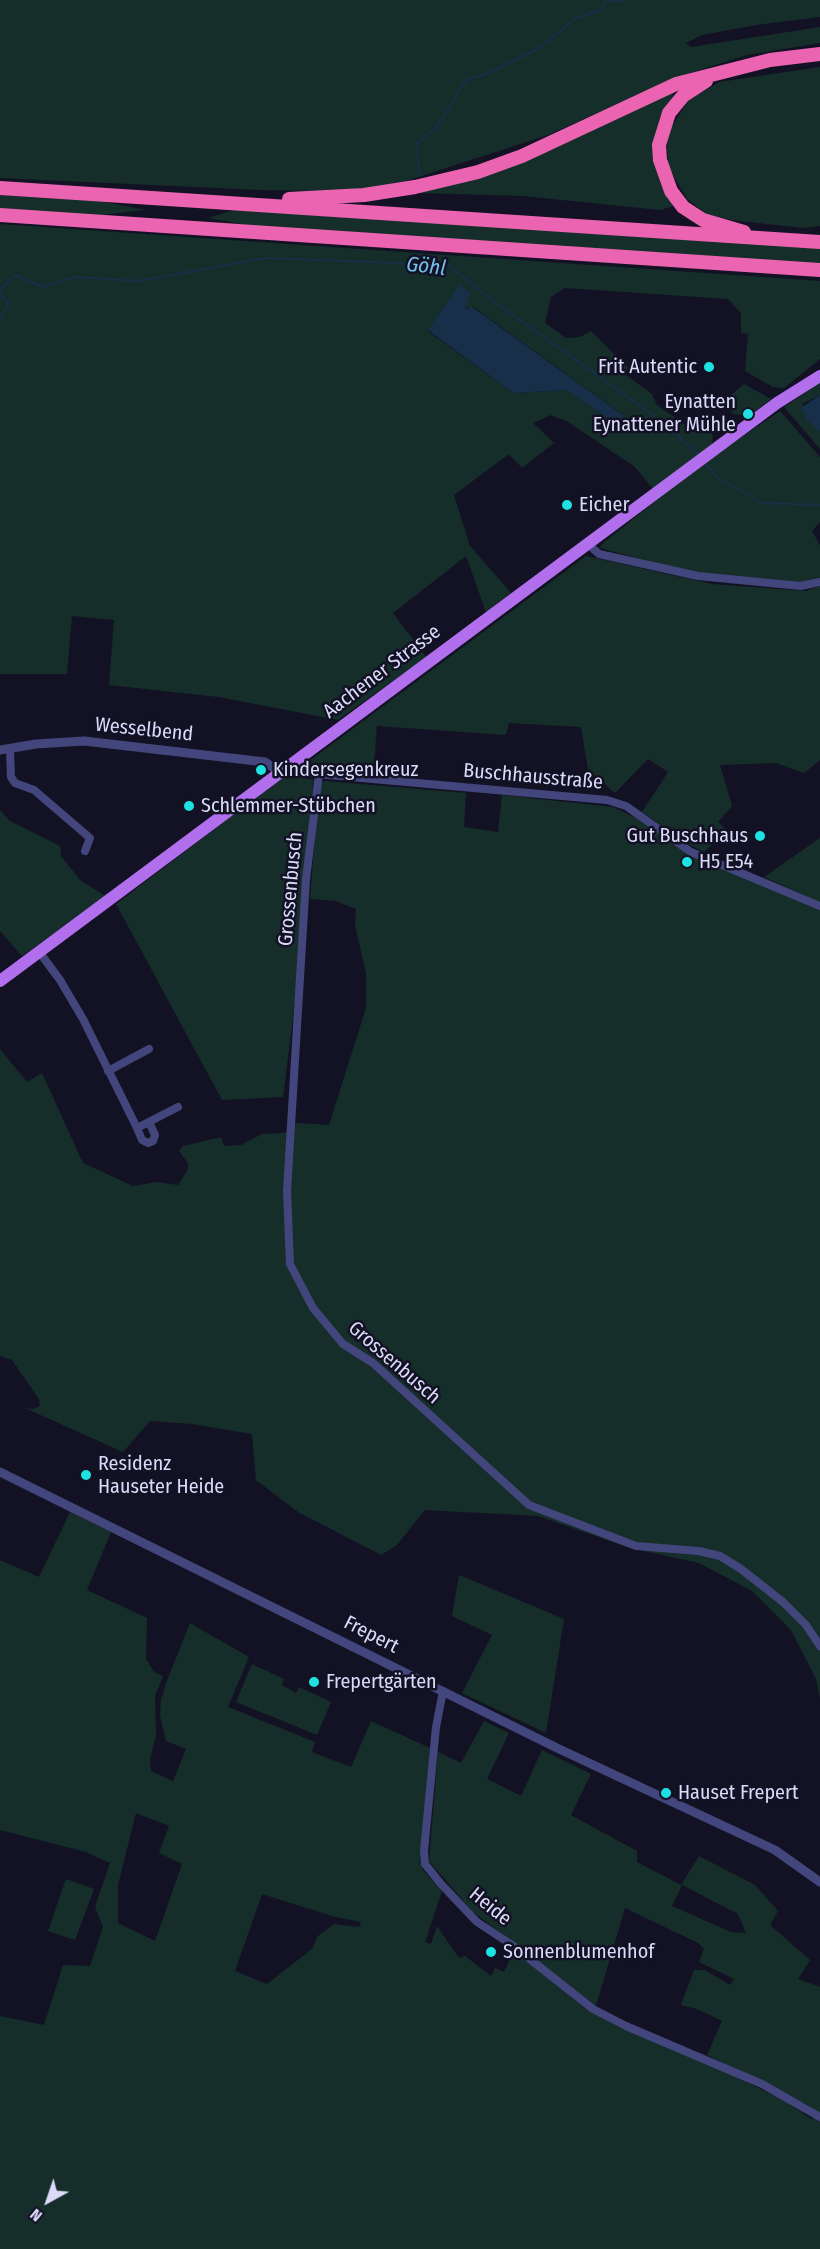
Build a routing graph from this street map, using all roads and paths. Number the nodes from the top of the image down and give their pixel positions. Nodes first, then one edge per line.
1 (820, 54) edge
2 (720, 73) junction
3 (0, 188) edge
4 (285, 203) junction
5 (0, 215) edge
6 (760, 238) junction
7 (820, 242) edge
8 (820, 270) edge
9 (820, 365) edge
10 (820, 375) edge
11 (788, 395) junction
12 (588, 544) junction
13 (820, 582) edge
14 (10, 748) junction
15 (0, 750) edge
16 (293, 764) junction
17 (281, 773) junction
18 (319, 774) junction
19 (84, 850) dead end
20 (820, 906) edge
21 (40, 952) junction
22 (0, 981) edge
23 (149, 1049) dead end
24 (108, 1071) junction
25 (178, 1107) dead end
26 (149, 1122) junction
27 (137, 1128) junction
28 (0, 1472) edge
29 (820, 1646) edge
30 (442, 1691) junction
31 (820, 1882) edge
32 (820, 2117) edge

1 - 2 highway
2 - 4 highway
2 - 6 highway
3 - 4 highway
4 - 6 highway
5 - 8 highway
6 - 7 highway
9 - 11 main road, Aachener Strasse
10 - 11 main road, Aachener Strasse
11 - 12 main road, Aachener Strasse
12 - 13 street
12 - 16 main road, Aachener Strasse
14 - 15 street, Wesselbend
14 - 17 street, Wesselbend
14 - 19 street
16 - 17 main road, Aachener Strasse
16 - 18 street, Buschhausstraße
17 - 21 main road, Aachener Strasse
18 - 20 street, Buschhausstraße
18 - 29 street, Grossenbusch
21 - 22 main road, Aachener Strasse
21 - 24 street
23 - 24 street
24 - 27 street
25 - 26 street
26 - 27 street
26 - 27 street
28 - 30 street, Frepert
30 - 31 street, Frepert
30 - 32 street, Heide

